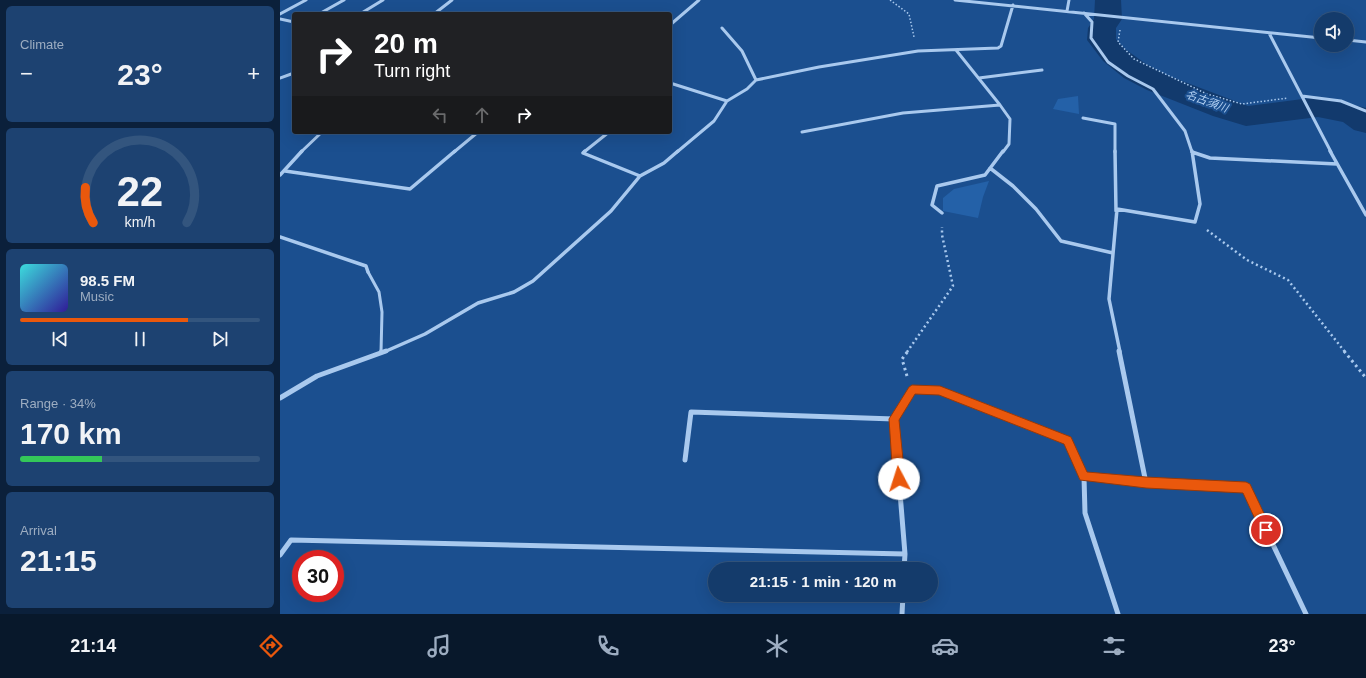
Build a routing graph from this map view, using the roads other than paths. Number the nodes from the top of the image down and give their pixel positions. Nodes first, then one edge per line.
1 (306, 0) edge
2 (344, 0) edge
3 (382, 0) edge
4 (452, 0) edge
5 (699, 0) edge
6 (955, 0) edge
7 (1069, 0) edge
8 (1013, 5) junction
9 (1068, 11) junction
10 (323, 12) edge
11 (363, 12) edge
12 (437, 12) edge
13 (1084, 13) junction
14 (280, 14) edge
15 (280, 19) edge
16 (292, 22) edge
17 (672, 23) edge
18 (722, 28) dead end
19 (1269, 33) junction
20 (1314, 37) edge
21 (1354, 41) edge
22 (1366, 42) edge
23 (956, 50) junction
24 (1042, 70) dead end
25 (292, 74) edge
26 (280, 78) edge
27 (979, 78) junction
28 (756, 80) junction
29 (672, 84) edge
30 (1302, 97) junction
31 (727, 101) junction
32 (1000, 105) junction
33 (1366, 111) edge
34 (1083, 118) dead end
35 (802, 132) dead end
36 (320, 134) edge
37 (476, 134) edge
38 (607, 134) edge
39 (1192, 152) junction
40 (1337, 164) junction
41 (990, 168) junction
42 (285, 171) junction
43 (280, 175) edge
44 (640, 176) junction
45 (942, 213) road end
46 (1366, 215) edge
47 (1116, 217) junction
48 (280, 237) edge
49 (1113, 253) junction
50 (368, 272) joint
51 (381, 353) junction
52 (280, 398) edge
53 (894, 419) junction
54 (685, 460) dead end
55 (1084, 477) junction
56 (1146, 482) junction
57 (905, 554) junction
58 (280, 555) edge
59 (904, 562) edge
60 (903, 602) edge
61 (902, 614) edge
62 (1118, 614) edge
63 (1306, 614) edge

1 - 14 street
2 - 10 street
3 - 11 street
4 - 12 street
5 - 17 street
6 - 8 street
7 - 9 street
8 - 9 street
8 - 23 street
9 - 13 street
13 - 19 street
13 - 39 street
15 - 16 street
18 - 28 street
19 - 20 street
19 - 30 street
21 - 22 street
23 - 27 street
23 - 28 street
24 - 27 street
25 - 26 street
27 - 32 street
28 - 31 street
29 - 31 street
30 - 33 street
30 - 40 street
31 - 44 street
32 - 35 street
32 - 41 street
34 - 47 street
36 - 42 street
37 - 42 street
38 - 44 street
39 - 40 street
39 - 47 street
40 - 46 street
41 - 45 street
41 - 49 street
42 - 43 street
44 - 51 street
47 - 49 street
48 - 50 street
49 - 56 street
50 - 51 lane
51 - 52 street
53 - 54 street
53 - 55 street
53 - 57 street
55 - 56 street
55 - 62 street
56 - 63 street
57 - 58 street
57 - 59 street
60 - 61 street

